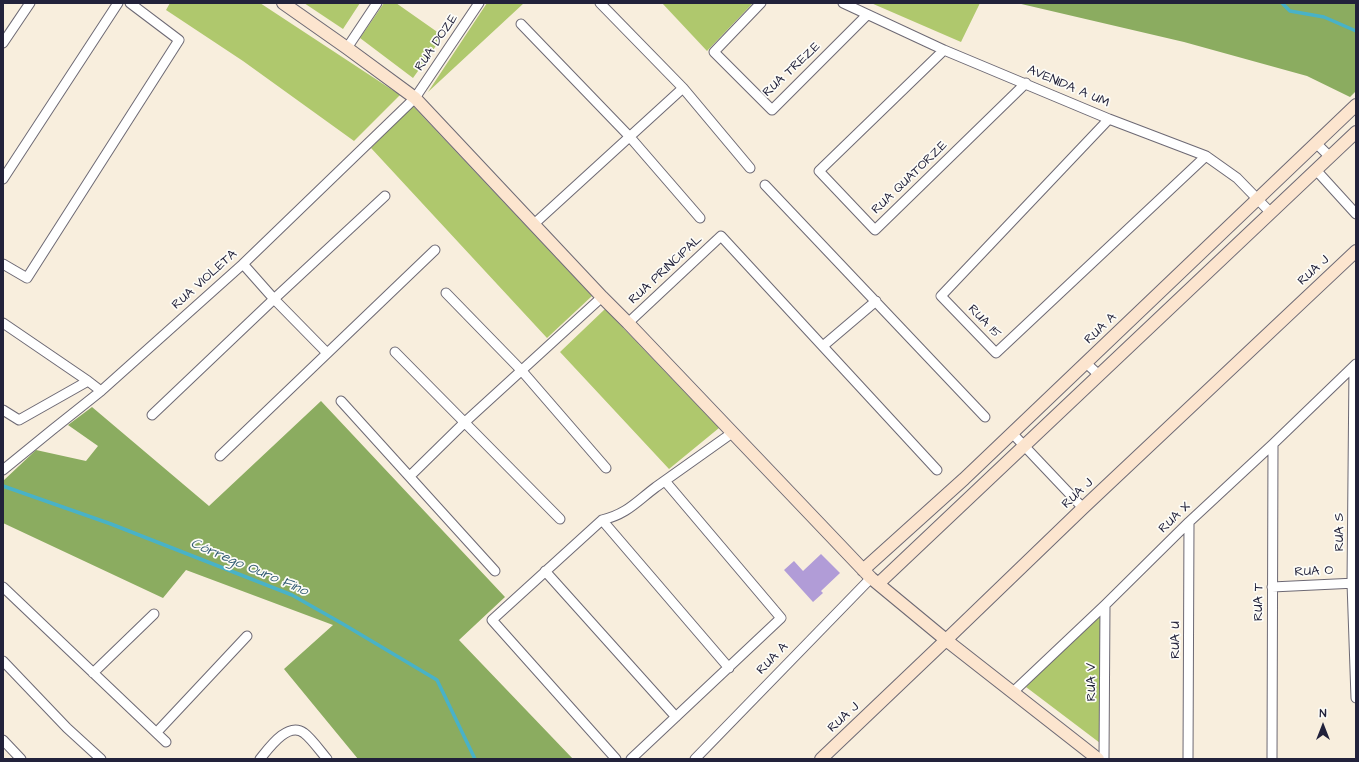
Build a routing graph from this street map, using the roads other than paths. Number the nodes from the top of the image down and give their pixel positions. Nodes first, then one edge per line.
1 (30, 3) edge
2 (118, 3) edge
3 (130, 3) edge
4 (283, 3) edge
5 (377, 3) edge
6 (479, 3) edge
7 (600, 3) edge
8 (761, 3) edge
9 (843, 3) edge
10 (867, 15) junction
11 (521, 24) dead end
12 (3, 43) edge
13 (347, 48) junction
14 (944, 50) junction
15 (1026, 83) junction
16 (683, 88) junction
17 (415, 98) junction
18 (1356, 105) edge
19 (1109, 119) junction
20 (1356, 132) edge
21 (629, 136) junction
22 (1316, 143) junction
23 (1206, 156) junction
24 (1330, 156) junction
25 (750, 168) dead end
26 (1316, 170) junction
27 (3, 179) edge
28 (765, 185) dead end
29 (385, 196) dead end
30 (1258, 199) junction
31 (1271, 213) junction
32 (1356, 214) edge
33 (700, 218) dead end
34 (534, 224) junction
35 (435, 250) dead end
36 (1356, 251) edge
37 (3, 264) edge
38 (243, 264) junction
39 (446, 293) dead end
40 (602, 298) junction
41 (274, 299) junction
42 (876, 301) junction
43 (3, 323) edge
44 (628, 323) junction
45 (823, 346) junction
46 (395, 352) dead end
47 (327, 353) junction
48 (1086, 363) junction
49 (1355, 365) edge
50 (522, 371) junction
51 (1099, 375) junction
52 (88, 381) junction
53 (101, 391) junction
54 (341, 401) dead end
55 (3, 410) edge
56 (152, 415) dead end
57 (985, 417) dead end
58 (465, 422) junction
59 (732, 433) junction
60 (1012, 433) junction
61 (1273, 444) junction
62 (1024, 446) junction
63 (220, 456) dead end
64 (606, 468) dead end
65 (3, 470) edge
66 (937, 470) dead end
67 (410, 476) junction
68 (665, 481) junction
69 (1083, 508) junction
70 (560, 519) dead end
71 (602, 520) junction
72 (1189, 522) junction
73 (496, 571) dead end
74 (544, 571) junction
75 (871, 577) junction
76 (1354, 583) edge
77 (3, 587) edge
78 (1272, 587) junction
79 (1105, 605) junction
80 (154, 614) dead end
81 (247, 636) dead end
82 (946, 640) junction
83 (3, 661) edge
84 (729, 668) junction
85 (93, 673) junction
86 (1013, 692) junction
87 (1356, 698) edge
88 (676, 717) junction
89 (157, 732) junction
90 (3, 740) edge
91 (166, 742) dead end
92 (697, 758) edge
93 (21, 759) edge
94 (102, 759) edge
95 (260, 759) edge
96 (327, 759) edge
97 (616, 759) edge
98 (632, 759) edge
99 (821, 759) edge
100 (1098, 759) edge
101 (1104, 759) edge
102 (1188, 759) edge
103 (1272, 759) edge

1 - 12 street
2 - 27 street
3 - 37 street
4 - 13 street
5 - 13 street
6 - 17 street, RUA DOZE
7 - 16 street
8 - 10 street, RUA TREZE
9 - 10 street, AVENIDA A UM
10 - 14 street, AVENIDA A UM
11 - 21 street
13 - 17 street
14 - 15 street, AVENIDA A UM
14 - 15 street, RUA QUATORZE
15 - 19 street, AVENIDA A UM
16 - 21 street
16 - 25 street
17 - 34 street
17 - 38 street, RUA VIOLETA
18 - 22 street, RUA A
19 - 23 street, AVENIDA A UM
19 - 23 street, RUA 15
20 - 24 street, RUA A
21 - 33 street
21 - 34 street
22 - 24 street
22 - 30 street, RUA A
23 - 30 street, AVENIDA A UM
24 - 26 street, RUA A
26 - 31 street, RUA A
26 - 32 street
28 - 42 street
29 - 41 street
30 - 31 street, AVENIDA A UM
30 - 48 street, RUA A
31 - 51 street, RUA A
34 - 40 street
35 - 47 street
36 - 69 street, RUA J
38 - 41 street
38 - 53 street, RUA VIOLETA
39 - 50 street
40 - 44 street
40 - 50 street
41 - 47 street
41 - 56 street
42 - 45 street
42 - 57 street
43 - 52 street
44 - 45 street, RUA PRINCIPAL
44 - 59 street
45 - 66 street
46 - 58 street
47 - 63 street
48 - 51 street
48 - 60 street, RUA A
49 - 61 street, RUA X
49 - 76 street, RUA S
50 - 58 street
50 - 64 street
51 - 62 street, RUA A
52 - 53 street
52 - 55 street
53 - 65 street, RUA VIOLETA
54 - 67 street
58 - 67 street
58 - 70 street
59 - 68 street
59 - 75 street
60 - 62 street
60 - 75 street, RUA A
61 - 72 street, RUA X
61 - 78 street, RUA T
62 - 69 street
62 - 75 street, RUA A
67 - 73 street
68 - 71 street
68 - 84 street
69 - 82 street, RUA J
71 - 74 street
71 - 84 street
72 - 79 street, RUA X
72 - 102 street, RUA U
74 - 88 street
74 - 97 street
75 - 82 street
75 - 92 street, RUA A
76 - 78 street, RUA O
76 - 87 street, RUA S
77 - 85 street
78 - 103 street, RUA T
79 - 86 street, RUA X
79 - 101 street, RUA V
80 - 85 street
81 - 89 street
82 - 86 street
82 - 99 street, RUA J
83 - 94 street
84 - 88 street
85 - 89 street
86 - 100 street
88 - 98 street
89 - 91 street
90 - 93 street
95 - 96 street

